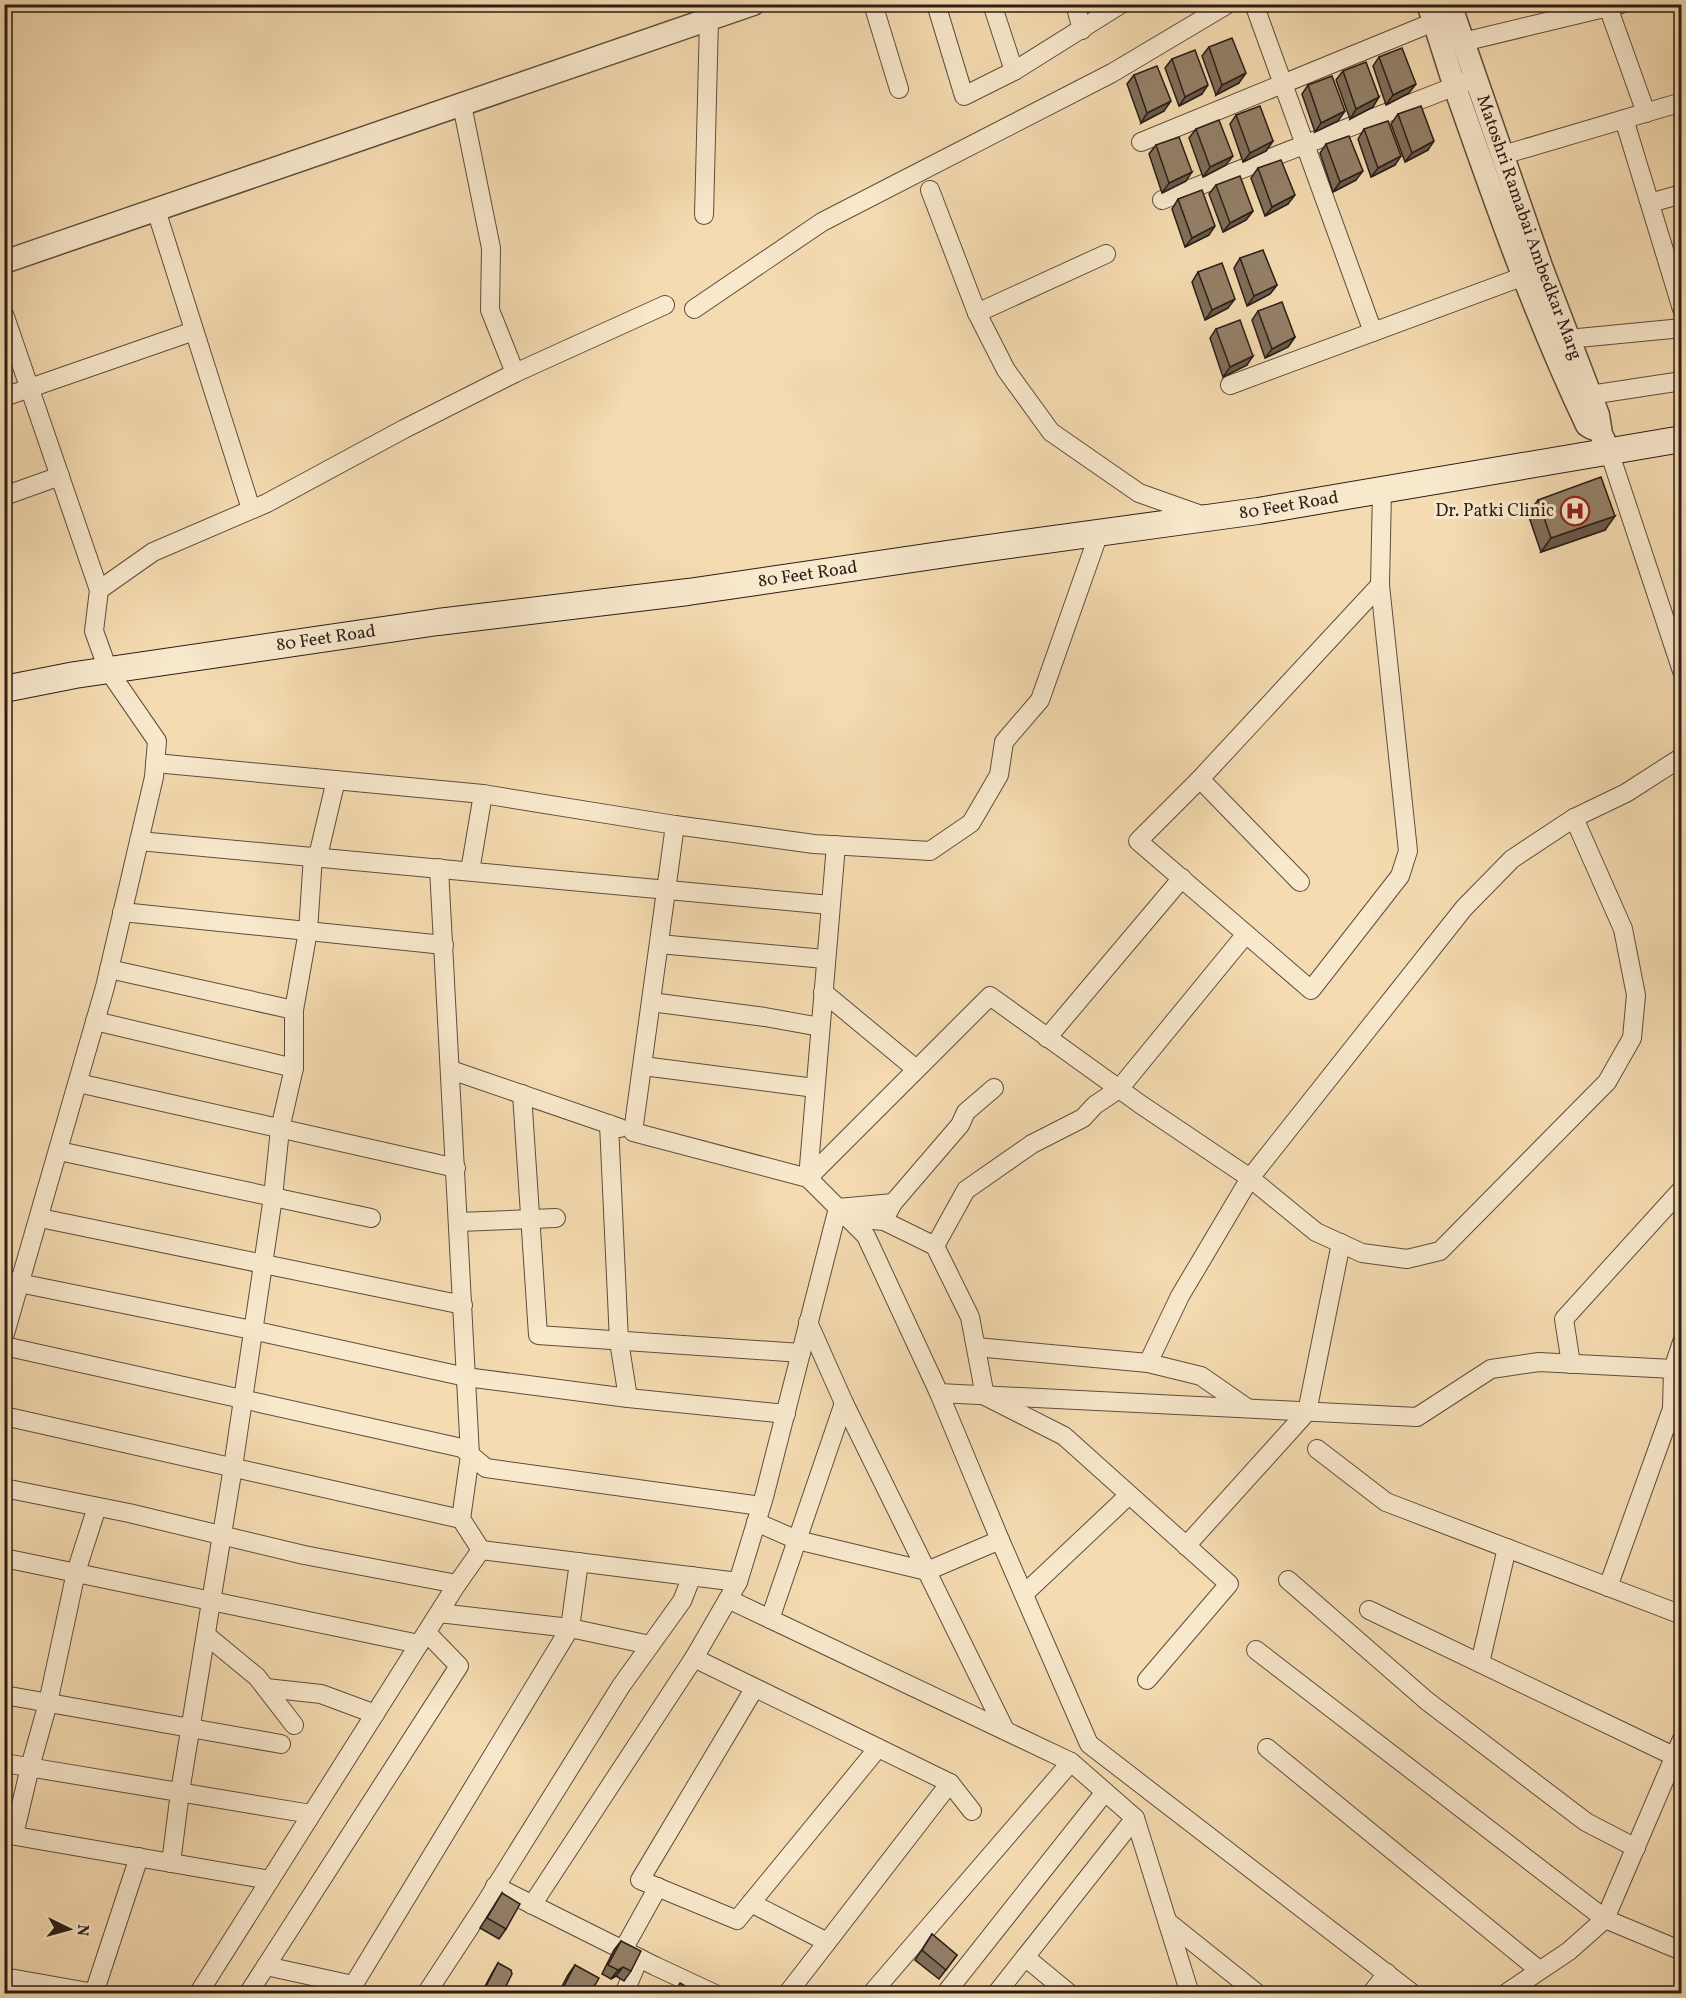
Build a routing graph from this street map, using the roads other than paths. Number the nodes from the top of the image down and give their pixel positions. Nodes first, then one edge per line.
1 (753, 4) edge
2 (873, 4) edge
3 (936, 4) edge
4 (992, 4) edge
5 (1075, 4) edge
6 (1121, 4) edge
7 (1228, 4) edge
8 (1254, 4) edge
9 (1612, 6) edge
10 (1441, 11) edge
11 (709, 20) junction
12 (1082, 30) junction
13 (1463, 42) junction
14 (1014, 71) junction
15 (1466, 82) junction
16 (1282, 84) junction
17 (899, 89) dead end
18 (1682, 102) edge
19 (462, 105) junction
20 (1646, 113) junction
21 (1624, 119) junction
22 (1141, 142) dead end
23 (1305, 144) junction
24 (1503, 155) junction
25 (930, 190) dead end
26 (1682, 194) edge
27 (1162, 200) dead end
28 (1650, 203) junction
29 (156, 210) junction
30 (704, 214) dead end
31 (1106, 254) dead end
32 (4, 262) edge
33 (1533, 273) junction
34 (665, 305) dead end
35 (694, 309) dead end
36 (1682, 309) edge
37 (4, 314) edge
38 (977, 314) junction
39 (1682, 328) edge
40 (194, 331) junction
41 (1373, 332) junction
42 (1568, 339) junction
43 (515, 373) junction
44 (1682, 381) edge
45 (1230, 385) dead end
46 (30, 389) junction
47 (1590, 395) junction
48 (4, 397) edge
49 (1682, 439) edge
50 (1605, 443) junction
51 (60, 476) junction
52 (1383, 490) junction
53 (4, 496) edge
54 (251, 509) junction
55 (1208, 518) junction
56 (1099, 533) junction
57 (1380, 585) junction
58 (99, 590) junction
59 (108, 670) junction
60 (1682, 671) edge
61 (4, 688) edge
62 (1682, 757) edge
63 (155, 763) junction
64 (1200, 778) junction
65 (336, 780) junction
66 (483, 794) junction
67 (1574, 818) junction
68 (675, 825) junction
69 (139, 841) junction
70 (836, 845) junction
71 (313, 856) junction
72 (439, 868) junction
73 (470, 871) junction
74 (1182, 878) junction
75 (1300, 882) dead end
76 (667, 889) junction
77 (830, 905) junction
78 (123, 912) junction
79 (308, 931) junction
80 (1246, 934) junction
81 (659, 944) junction
82 (444, 945) junction
83 (825, 959) junction
84 (109, 969) junction
85 (823, 992) junction
86 (651, 1002) junction
87 (294, 1010) junction
88 (95, 1021) junction
89 (820, 1027) junction
90 (1047, 1038) junction
91 (643, 1066) junction
92 (294, 1068) junction
93 (916, 1069) junction
94 (451, 1070) junction
95 (78, 1083) junction
96 (815, 1088) junction
97 (994, 1088) dead end
98 (1119, 1089) junction
99 (522, 1094) junction
100 (609, 1124) junction
101 (280, 1129) junction
102 (633, 1132) junction
103 (59, 1151) junction
104 (456, 1168) junction
105 (808, 1178) junction
106 (1250, 1178) junction
107 (1682, 1189) edge
108 (273, 1197) junction
109 (893, 1203) junction
110 (843, 1213) junction
111 (40, 1218) junction
112 (371, 1218) dead end
113 (556, 1218) dead end
114 (531, 1219) junction
115 (884, 1221) junction
116 (459, 1222) junction
117 (1341, 1243) junction
118 (935, 1246) junction
119 (263, 1264) junction
120 (13, 1282) edge
121 (463, 1305) junction
122 (808, 1322) junction
123 (252, 1330) junction
124 (4, 1338) edge
125 (619, 1341) junction
126 (1682, 1342) edge
127 (4, 1347) edge
128 (976, 1347) junction
129 (801, 1353) junction
130 (1148, 1363) junction
131 (1571, 1364) junction
132 (1677, 1374) edge
133 (466, 1377) junction
134 (939, 1393) junction
135 (985, 1396) junction
136 (628, 1398) junction
137 (243, 1400) junction
138 (844, 1403) junction
139 (1249, 1409) junction
140 (1308, 1412) junction
141 (786, 1414) junction
142 (4, 1416) edge
143 (1317, 1449) dead end
144 (470, 1455) junction
145 (233, 1467) junction
146 (4, 1488) edge
147 (1129, 1495) junction
148 (97, 1507) junction
149 (758, 1514) junction
150 (461, 1519) junction
151 (223, 1536) junction
152 (797, 1540) junction
153 (1000, 1540) junction
154 (1186, 1546) junction
155 (1506, 1548) junction
156 (481, 1550) junction
157 (4, 1558) edge
158 (579, 1562) junction
159 (927, 1571) junction
160 (76, 1572) junction
161 (692, 1576) junction
162 (1288, 1580) dead end
163 (738, 1582) junction
164 (457, 1584) junction
165 (1608, 1587) junction
166 (1024, 1594) junction
167 (728, 1599) junction
168 (212, 1600) junction
169 (1369, 1610) dead end
170 (439, 1613) junction
171 (1682, 1615) edge
172 (770, 1619) junction
173 (570, 1628) junction
174 (206, 1635) junction
175 (423, 1639) junction
176 (650, 1645) junction
177 (1256, 1650) dead end
178 (694, 1659) junction
179 (1480, 1663) junction
180 (1147, 1680) dead end
181 (266, 1688) junction
182 (754, 1689) junction
183 (4, 1695) edge
184 (48, 1703) junction
185 (375, 1714) junction
186 (294, 1725) dead end
187 (191, 1728) junction
188 (1005, 1730) junction
189 (1682, 1739) edge
190 (281, 1744) dead end
191 (878, 1748) junction
192 (1267, 1748) dead end
193 (1678, 1758) edge
194 (1071, 1762) junction
195 (4, 1763) edge
196 (30, 1767) junction
197 (950, 1783) junction
198 (180, 1792) junction
199 (1105, 1792) junction
200 (972, 1811) dead end
201 (311, 1814) junction
202 (1135, 1818) junction
203 (9, 1835) edge
204 (1635, 1848) junction
205 (139, 1857) junction
206 (171, 1863) junction
207 (270, 1880) junction
208 (495, 1886) junction
209 (658, 1887) junction
210 (751, 1903) junction
211 (532, 1905) junction
212 (1605, 1919) junction
213 (1168, 1922) junction
214 (827, 1942) junction
215 (1682, 1951) edge
216 (631, 1954) junction
217 (1025, 1957) junction
218 (266, 1966) junction
219 (1539, 1970) junction
220 (1387, 1973) junction
221 (4, 1977) edge
222 (351, 1989) edge
223 (97, 1993) edge
224 (790, 1993) edge
225 (198, 1994) edge
226 (248, 1994) edge
227 (426, 1994) edge
228 (624, 1994) edge
229 (715, 1994) edge
230 (872, 1994) edge
231 (945, 1994) edge
232 (996, 1994) edge
233 (1070, 1994) edge
234 (1190, 1994) edge
235 (1258, 1994) edge
236 (1371, 1994) edge
237 (1413, 1994) edge
238 (1505, 1994) edge

1 - 11 street
2 - 17 street
3 - 14 street
4 - 14 street
5 - 12 street
6 - 12 street
7 - 35 street
8 - 16 street
9 - 13 street
9 - 20 street
10 - 13 street, Matoshri Ramabai Ambedkar Marg
10 - 15 street
10 - 16 street
11 - 19 street
11 - 30 street
12 - 14 street
13 - 15 street, Matoshri Ramabai Ambedkar Marg
15 - 23 street
15 - 24 street, Matoshri Ramabai Ambedkar Marg
15 - 33 street
16 - 22 street
16 - 23 street
18 - 20 street
19 - 29 street
19 - 43 street
20 - 21 street
21 - 24 street
21 - 28 street
23 - 27 street
23 - 41 street
24 - 33 street, Matoshri Ramabai Ambedkar Marg
25 - 38 street
26 - 28 street
28 - 36 street
29 - 32 street
29 - 40 street
31 - 38 street
33 - 41 street
33 - 42 street, Matoshri Ramabai Ambedkar Marg
33 - 50 street
34 - 43 street
37 - 46 street
38 - 55 street
39 - 42 street
40 - 46 street
40 - 54 street
41 - 45 street
42 - 47 street, Matoshri Ramabai Ambedkar Marg
43 - 54 street
44 - 47 street
46 - 48 street
46 - 51 street
47 - 50 street, Matoshri Ramabai Ambedkar Marg
49 - 50 main road, 80 Feet Road
50 - 52 main road, 80 Feet Road
50 - 60 street
51 - 53 street
51 - 58 street
52 - 55 main road, 80 Feet Road
52 - 57 street
54 - 58 street
55 - 56 main road, 80 Feet Road
56 - 59 main road, 80 Feet Road
56 - 70 street
57 - 64 street
57 - 80 street
58 - 59 street
59 - 61 main road, 80 Feet Road
59 - 63 street
62 - 67 street
63 - 65 street
63 - 69 street
64 - 74 street
64 - 75 street
65 - 66 street
65 - 71 street
66 - 68 street
66 - 73 street
67 - 106 street
67 - 117 street
68 - 70 street
68 - 76 street
69 - 71 street
69 - 78 street
70 - 77 street
71 - 72 street
71 - 79 street
72 - 73 street
72 - 82 street
73 - 76 street
74 - 80 street
74 - 90 street
76 - 77 street
76 - 81 street
77 - 83 street
78 - 79 street
78 - 84 street
79 - 82 street
79 - 87 street
80 - 98 street
81 - 83 street
81 - 86 street
82 - 94 street
83 - 85 street
84 - 87 street
84 - 88 street
85 - 89 street
85 - 93 street
86 - 89 street
86 - 91 street
87 - 92 street
88 - 92 street
88 - 95 street
89 - 96 street
90 - 93 street
90 - 98 street
91 - 96 street
91 - 102 street
92 - 101 street
93 - 105 street
94 - 99 street
94 - 104 street
95 - 101 street
95 - 103 street
96 - 105 street
97 - 109 street
98 - 106 street
98 - 118 street
99 - 100 street
99 - 114 street
100 - 102 street
100 - 125 street
101 - 104 street
101 - 108 street
102 - 105 street
103 - 108 street
103 - 111 street
104 - 116 street
105 - 110 street
106 - 117 street
106 - 130 street
107 - 131 street
108 - 112 street
108 - 119 street
109 - 110 street
109 - 115 street
110 - 115 street
110 - 122 street
110 - 134 street
111 - 119 street
111 - 120 street
113 - 114 street
114 - 116 street
114 - 125 street
115 - 118 street
116 - 121 street
117 - 140 street
118 - 128 street
119 - 121 street
119 - 123 street
120 - 123 street
120 - 124 street
121 - 133 street
122 - 129 street
122 - 138 street
123 - 133 street
123 - 137 street
125 - 129 street
125 - 136 street
126 - 132 street
127 - 137 street
128 - 130 street
128 - 135 street
129 - 141 street
130 - 139 street
131 - 132 street
131 - 140 street
132 - 165 street
133 - 136 street
133 - 144 street
134 - 135 street
134 - 153 street
135 - 139 street
135 - 147 street
136 - 141 street
137 - 144 street
137 - 145 street
138 - 152 street
138 - 159 street
139 - 140 street
140 - 154 street
141 - 149 street
142 - 145 street
143 - 155 street
144 - 149 street
144 - 150 street
145 - 150 street
145 - 151 street
146 - 148 street
147 - 154 street
147 - 166 street
148 - 151 street
148 - 160 street
149 - 152 street
149 - 163 street
150 - 156 street
151 - 164 street
151 - 168 street
152 - 159 street
152 - 172 street
153 - 159 street
153 - 166 street
154 - 180 street
155 - 165 street
155 - 179 street
156 - 158 street
156 - 164 street
157 - 160 street
158 - 161 street
158 - 173 street
159 - 188 street
160 - 168 street
160 - 184 street
161 - 163 street
161 - 176 street
162 - 204 street
163 - 167 street
164 - 170 street
165 - 171 street
166 - 220 street
167 - 172 street
167 - 178 street
168 - 174 street
168 - 175 street
169 - 179 street
170 - 173 street
170 - 175 street
172 - 188 street
173 - 176 street
173 - 222 street
174 - 181 street
174 - 187 street
175 - 185 street
175 - 218 street
176 - 208 street
177 - 212 street
178 - 182 street
178 - 211 street
179 - 193 street
181 - 185 street
181 - 186 street
182 - 191 street
182 - 209 street
183 - 184 street
184 - 187 street
184 - 196 street
185 - 201 street
187 - 190 street
187 - 198 street
188 - 194 street
189 - 193 street
191 - 197 street
191 - 210 street
192 - 219 street
193 - 204 street
194 - 199 street
194 - 230 street
195 - 196 street
196 - 198 street
196 - 203 street
197 - 200 street
197 - 214 street
198 - 201 street
198 - 206 street
199 - 202 street
199 - 231 street
201 - 207 street
202 - 213 street
202 - 217 street
203 - 205 street
204 - 212 street
205 - 206 street
205 - 223 street
206 - 207 street
207 - 225 street
208 - 211 street
208 - 227 street
209 - 210 street
209 - 216 street
210 - 214 street
211 - 216 street
212 - 215 street
212 - 219 street
213 - 234 street
213 - 235 street
214 - 224 street
216 - 228 street
216 - 229 street
217 - 232 street
217 - 233 street
218 - 222 street
218 - 226 street
219 - 238 street
220 - 236 street
220 - 237 street
221 - 223 street

